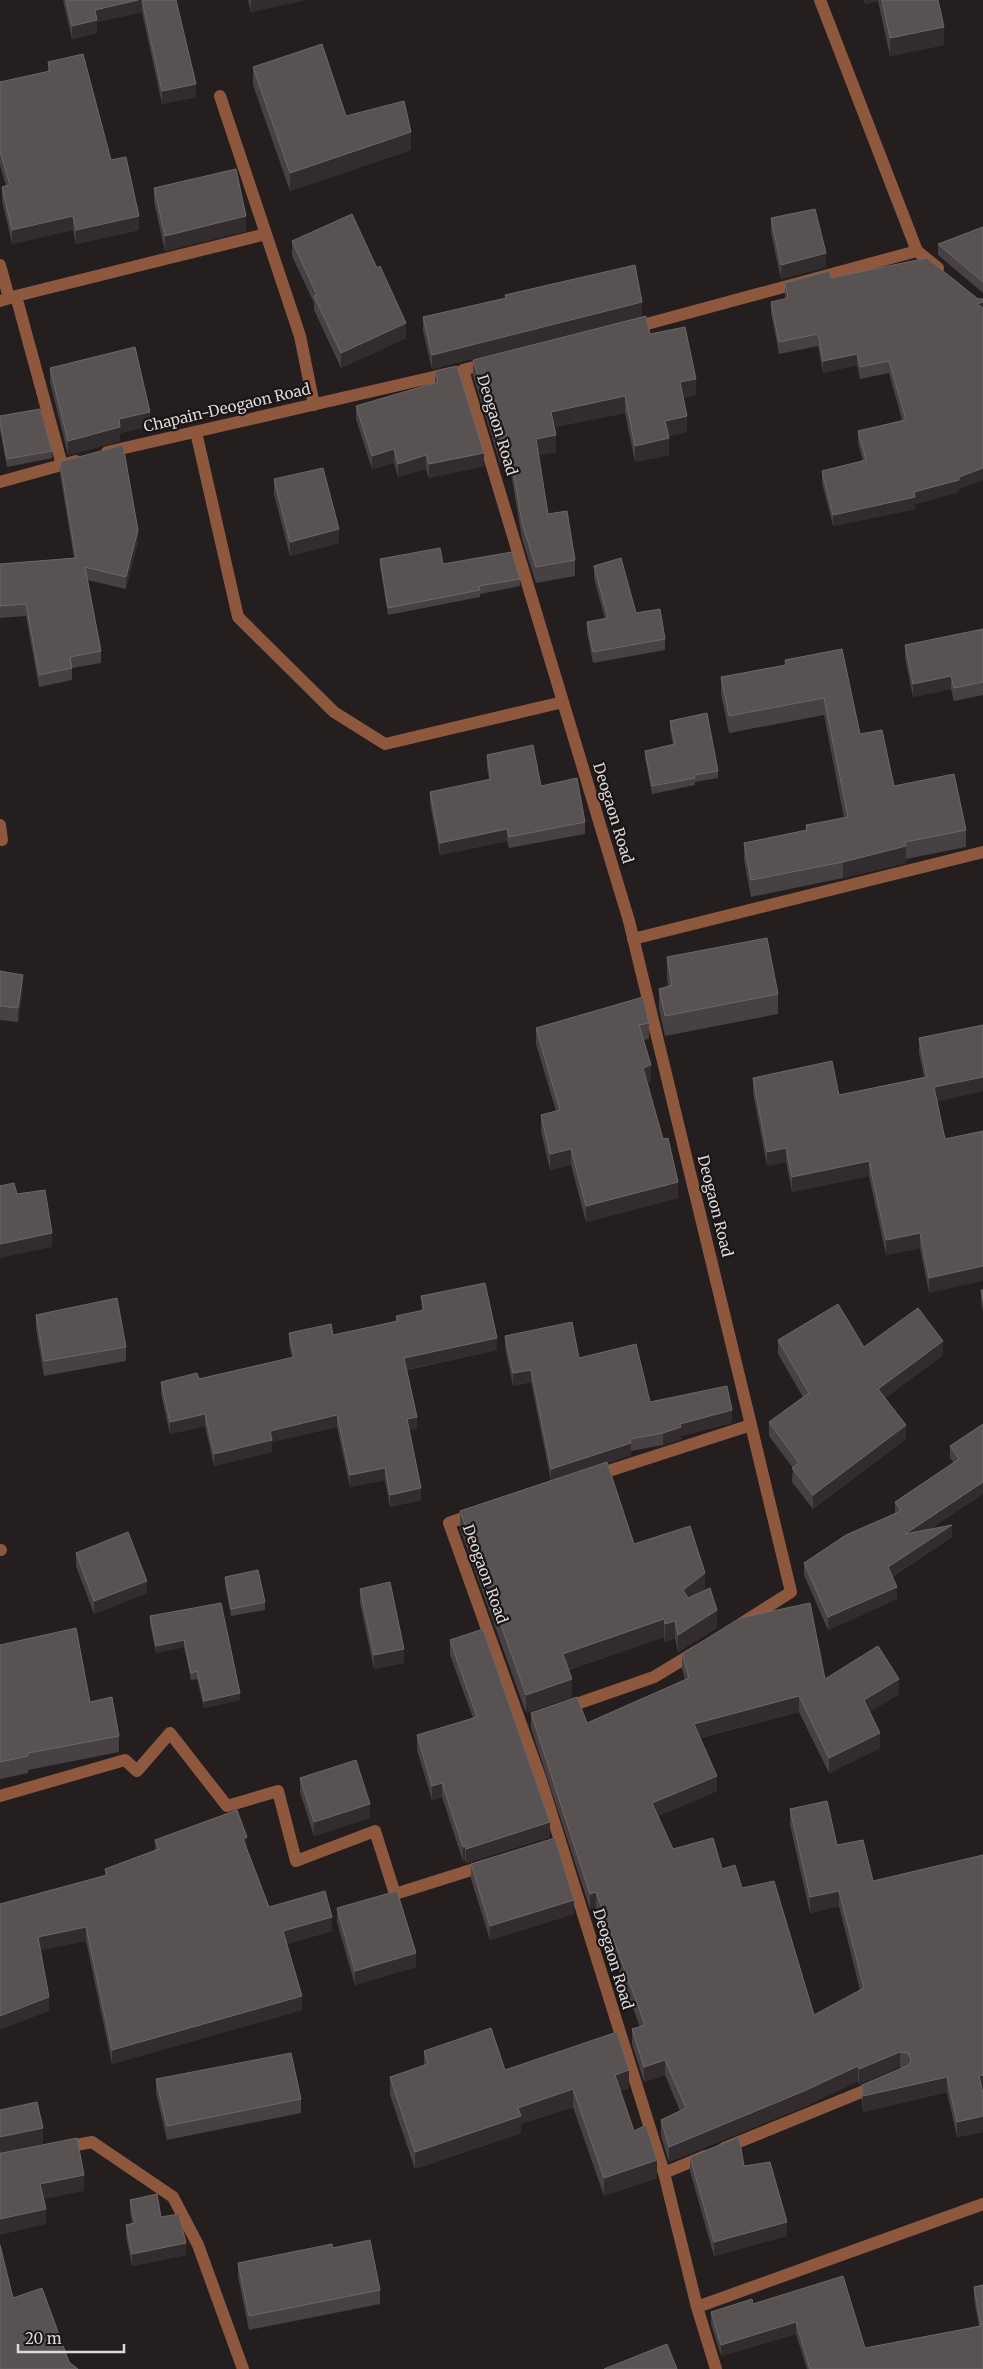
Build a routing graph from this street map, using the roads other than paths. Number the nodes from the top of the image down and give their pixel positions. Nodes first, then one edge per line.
1 (820, 0) edge
2 (220, 96) dead end
3 (266, 234) junction
4 (917, 251) junction
5 (0, 265) edge
6 (945, 274) edge
7 (8, 298) edge
8 (621, 330) edge
9 (500, 360) edge
10 (463, 370) junction
11 (314, 405) junction
12 (196, 432) junction
13 (62, 465) junction
14 (0, 482) edge
15 (563, 702) junction
16 (0, 825) edge
17 (0, 840) edge
18 (983, 852) edge
19 (633, 938) junction
20 (751, 1426) junction
21 (581, 1480) edge
22 (487, 1510) edge
23 (735, 1627) edge
24 (711, 1642) edge
25 (556, 1711) edge
26 (0, 1796) edge
27 (496, 1862) edge
28 (885, 2082) edge
29 (53, 2150) edge
30 (664, 2173) junction
31 (983, 2204) edge
32 (697, 2307) junction
33 (243, 2369) edge
34 (716, 2369) edge

1 - 4 street
2 - 3 street
3 - 7 street
3 - 11 street
4 - 6 street
4 - 8 street
5 - 7 street
7 - 13 street
9 - 10 street, Deogaon Road
10 - 11 street, Chapain-Deogaon Road
10 - 15 street, Deogaon Road
11 - 12 street, Chapain-Deogaon Road
12 - 13 street, Chapain-Deogaon Road
12 - 15 street
13 - 14 street, Chapain-Deogaon Road
15 - 19 street, Deogaon Road
16 - 17 street
18 - 19 street
19 - 20 street, Deogaon Road
20 - 21 street
20 - 23 street, Deogaon Road
22 - 30 street, Deogaon Road
24 - 25 street
26 - 27 street
28 - 30 street
29 - 33 street
30 - 32 street, Deogaon Road
31 - 32 street
32 - 34 street, Deogaon Road

